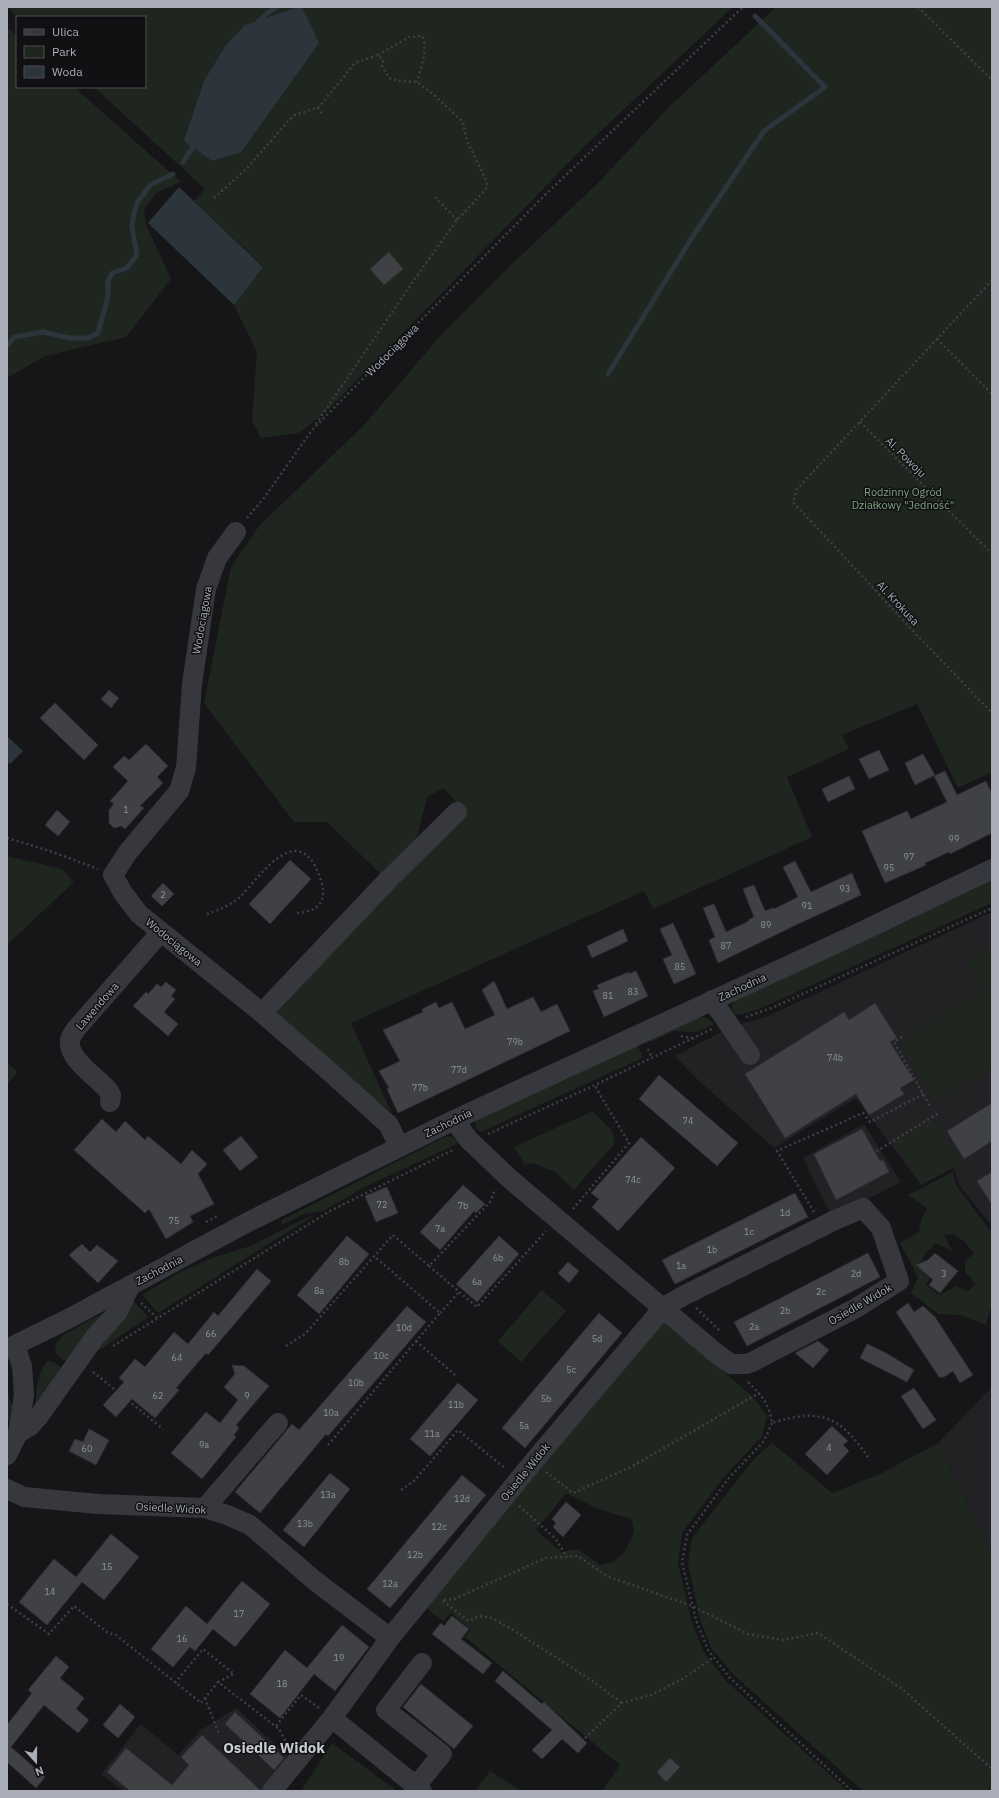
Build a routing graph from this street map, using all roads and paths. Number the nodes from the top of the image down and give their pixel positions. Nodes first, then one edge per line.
1 (743, 7) edge
2 (918, 7) edge
3 (378, 55) junction
4 (992, 80) edge
5 (417, 82) junction
6 (317, 108) junction
7 (323, 115) dead end
8 (214, 198) dead end
9 (435, 198) dead end
10 (457, 220) junction
11 (992, 280) edge
12 (937, 339) junction
13 (992, 394) edge
14 (860, 422) junction
15 (312, 430) junction
16 (236, 532) joint
17 (992, 554) edge
18 (992, 713) edge
19 (457, 812) dead end
20 (7, 838) edge
21 (992, 869) edge
22 (113, 875) junction
23 (992, 908) edge
24 (295, 913) dead end
25 (206, 914) dead end
26 (162, 932) junction
27 (712, 1000) junction
28 (262, 1014) junction
29 (740, 1019) dead end
30 (714, 1028) dead end
31 (902, 1037) dead end
32 (649, 1052) dead end
33 (750, 1055) dead end
34 (652, 1058) junction
35 (595, 1085) junction
36 (923, 1094) junction
37 (110, 1102) dead end
38 (931, 1108) dead end
39 (939, 1113) dead end
40 (454, 1120) junction
41 (481, 1137) dead end
42 (460, 1146) dead end
43 (399, 1147) junction
44 (872, 1154) dead end
45 (494, 1191) dead end
46 (578, 1203) dead end
47 (815, 1214) dead end
48 (547, 1230) dead end
49 (374, 1256) junction
50 (429, 1266) junction
51 (133, 1292) junction
52 (459, 1292) junction
53 (664, 1308) junction
54 (695, 1308) dead end
55 (440, 1313) junction
56 (157, 1318) junction
57 (715, 1326) dead end
58 (416, 1341) junction
59 (286, 1346) dead end
60 (11, 1348) edge
61 (110, 1348) dead end
62 (731, 1364) junction
63 (455, 1375) dead end
64 (103, 1380) dead end
65 (759, 1393) junction
66 (278, 1423) dead end
67 (772, 1423) junction
68 (163, 1429) dead end
69 (18, 1433) junction
70 (328, 1445) dead end
71 (7, 1455) edge
72 (870, 1460) dead end
73 (533, 1462) junction
74 (509, 1472) dead end
75 (7, 1489) edge
76 (401, 1490) dead end
77 (506, 1495) junction
78 (205, 1508) junction
79 (567, 1557) junction
80 (443, 1600) junction
81 (7, 1604) edge
82 (438, 1606) dead end
83 (692, 1606) junction
84 (390, 1638) junction
85 (714, 1657) junction
86 (422, 1663) dead end
87 (218, 1682) junction
88 (175, 1683) junction
89 (205, 1698) junction
90 (622, 1703) junction
91 (332, 1718) junction
92 (276, 1726) junction
93 (219, 1734) dead end
94 (585, 1738) dead end
95 (297, 1761) junction
96 (992, 1769) edge
97 (419, 1788) edge
98 (272, 1791) edge
99 (852, 1791) edge

1 - 15 path, Wodociągowa
2 - 4 path
3 - 5 path
3 - 5 path
3 - 6 path
5 - 10 path
6 - 7 path
6 - 8 path
9 - 10 path
10 - 15 path
11 - 12 path
12 - 13 path
12 - 14 path
14 - 17 path, Al. Powoju
14 - 18 path, Al. Krokusa
15 - 16 path, Wodociągowa
16 - 22 street, Wodociągowa
19 - 28 street
20 - 22 path
21 - 27 street, Zachodnia
22 - 26 street, Wodociągowa
23 - 29 path
24 - 25 path
26 - 28 street, Wodociągowa
26 - 37 street, Lawendowa
27 - 33 street
27 - 40 street, Zachodnia
28 - 43 street, Wodociągowa
30 - 34 path
31 - 36 path
32 - 34 path
34 - 35 path
35 - 41 path
35 - 46 path
36 - 38 path
36 - 47 path
39 - 44 path
40 - 43 street, Zachodnia
40 - 53 street
42 - 56 path
43 - 51 street, Zachodnia
45 - 50 path
48 - 52 path
49 - 50 path
49 - 55 path
49 - 59 path
50 - 52 path
51 - 56 path
51 - 60 street, Zachodnia
51 - 69 street
52 - 55 path
53 - 62 street
53 - 62 street, Osiedle Widok
53 - 73 street, Osiedle Widok
54 - 57 path
55 - 58 path
56 - 61 path
58 - 63 path
58 - 70 path
60 - 69 street, Zachodnia
62 - 65 path
64 - 68 path
65 - 67 path
65 - 73 path
66 - 78 street
67 - 72 path
67 - 83 path
69 - 71 street, Zachodnia
73 - 77 street, Osiedle Widok
74 - 76 path
75 - 78 street, Osiedle Widok
77 - 79 path
77 - 84 street, Osiedle Widok
78 - 84 street, Osiedle Widok
79 - 80 path
79 - 83 path
80 - 82 path
80 - 90 path
81 - 88 path
83 - 85 path
83 - 96 path
84 - 91 street, Osiedle Widok
85 - 90 path
85 - 99 path
86 - 97 street
87 - 88 path
87 - 89 path
87 - 92 path
88 - 89 path
89 - 93 path
90 - 94 path
91 - 92 path
91 - 95 street, Osiedle Widok
91 - 97 street
92 - 95 path
95 - 98 street, Osiedle Widok

